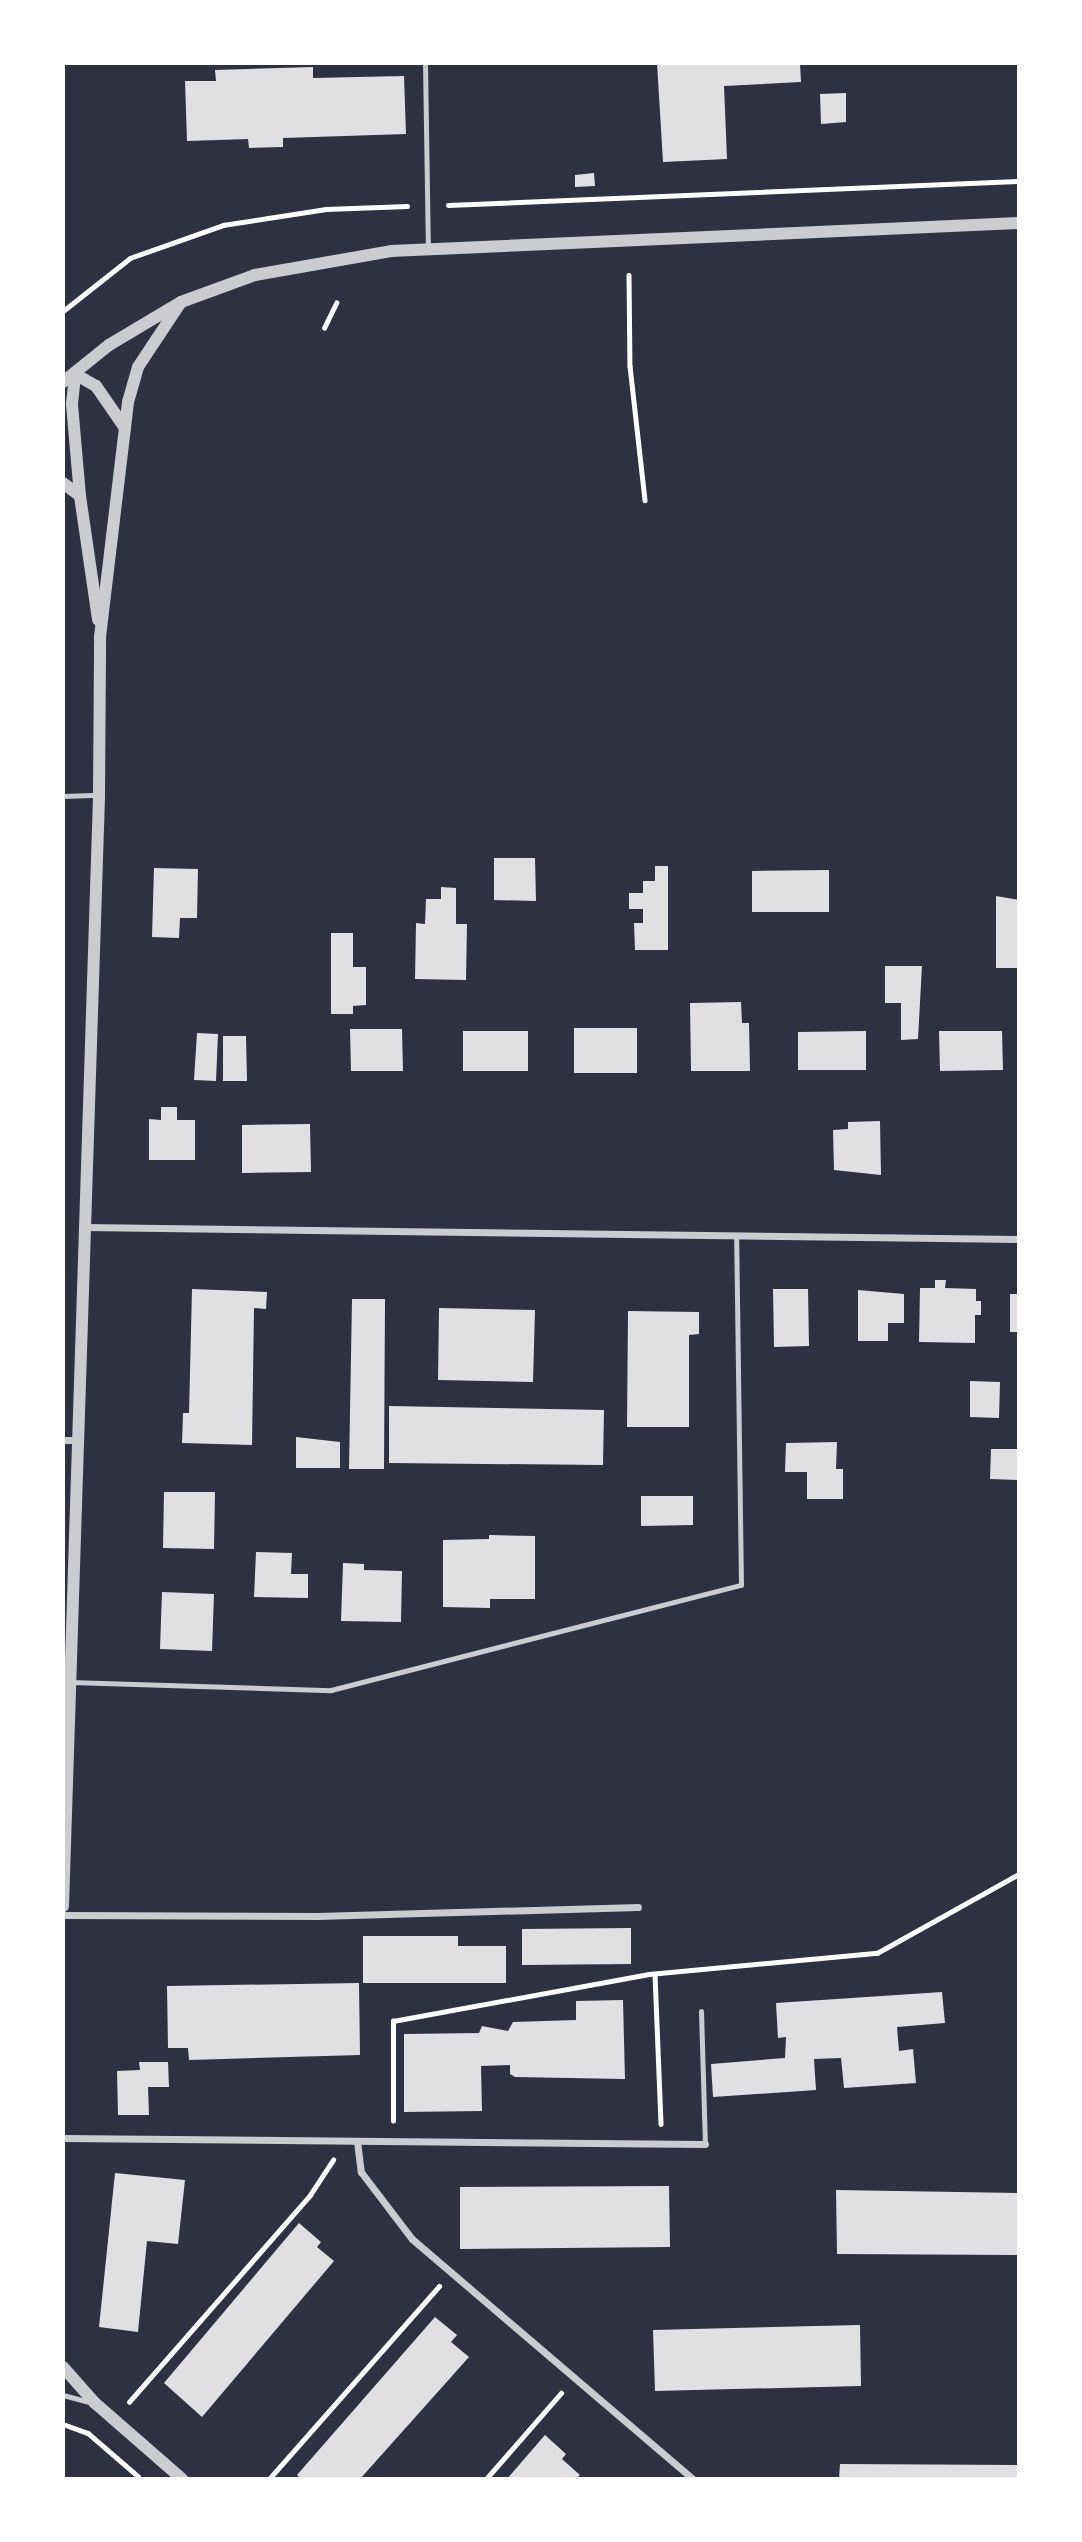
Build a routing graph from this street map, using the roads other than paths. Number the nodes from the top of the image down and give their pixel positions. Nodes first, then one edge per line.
1 (425, 63) edge
2 (1019, 223) edge
3 (428, 250) junction
4 (181, 302) junction
5 (75, 374) junction
6 (63, 382) edge
7 (125, 428) junction
8 (63, 483) edge
9 (80, 496) junction
10 (100, 637) junction
11 (100, 795) junction
12 (63, 796) edge
13 (84, 1227) junction
14 (736, 1238) junction
15 (1019, 1239) edge
16 (63, 1440) edge
17 (78, 1440) junction
18 (70, 1682) junction
19 (63, 1906) edge
20 (638, 1907) dead end
21 (63, 1915) edge
22 (701, 2011) dead end
23 (63, 2138) edge
24 (356, 2141) junction
25 (705, 2144) joint
26 (63, 2367) edge
27 (63, 2395) edge
28 (95, 2403) junction
29 (182, 2479) edge
30 (693, 2479) edge

1 - 3 lane
2 - 3 street
3 - 4 street
4 - 5 street
4 - 7 street
5 - 6 street
5 - 7 street
5 - 9 street
7 - 10 street
8 - 9 street
9 - 10 street
10 - 11 street
11 - 12 lane
11 - 13 street
13 - 14 street
13 - 17 street
14 - 15 street
14 - 18 lane
16 - 17 street
17 - 18 street
18 - 19 street
20 - 21 street
22 - 25 lane
23 - 24 street
24 - 25 street
24 - 30 street
26 - 28 street
27 - 28 lane
28 - 29 street

